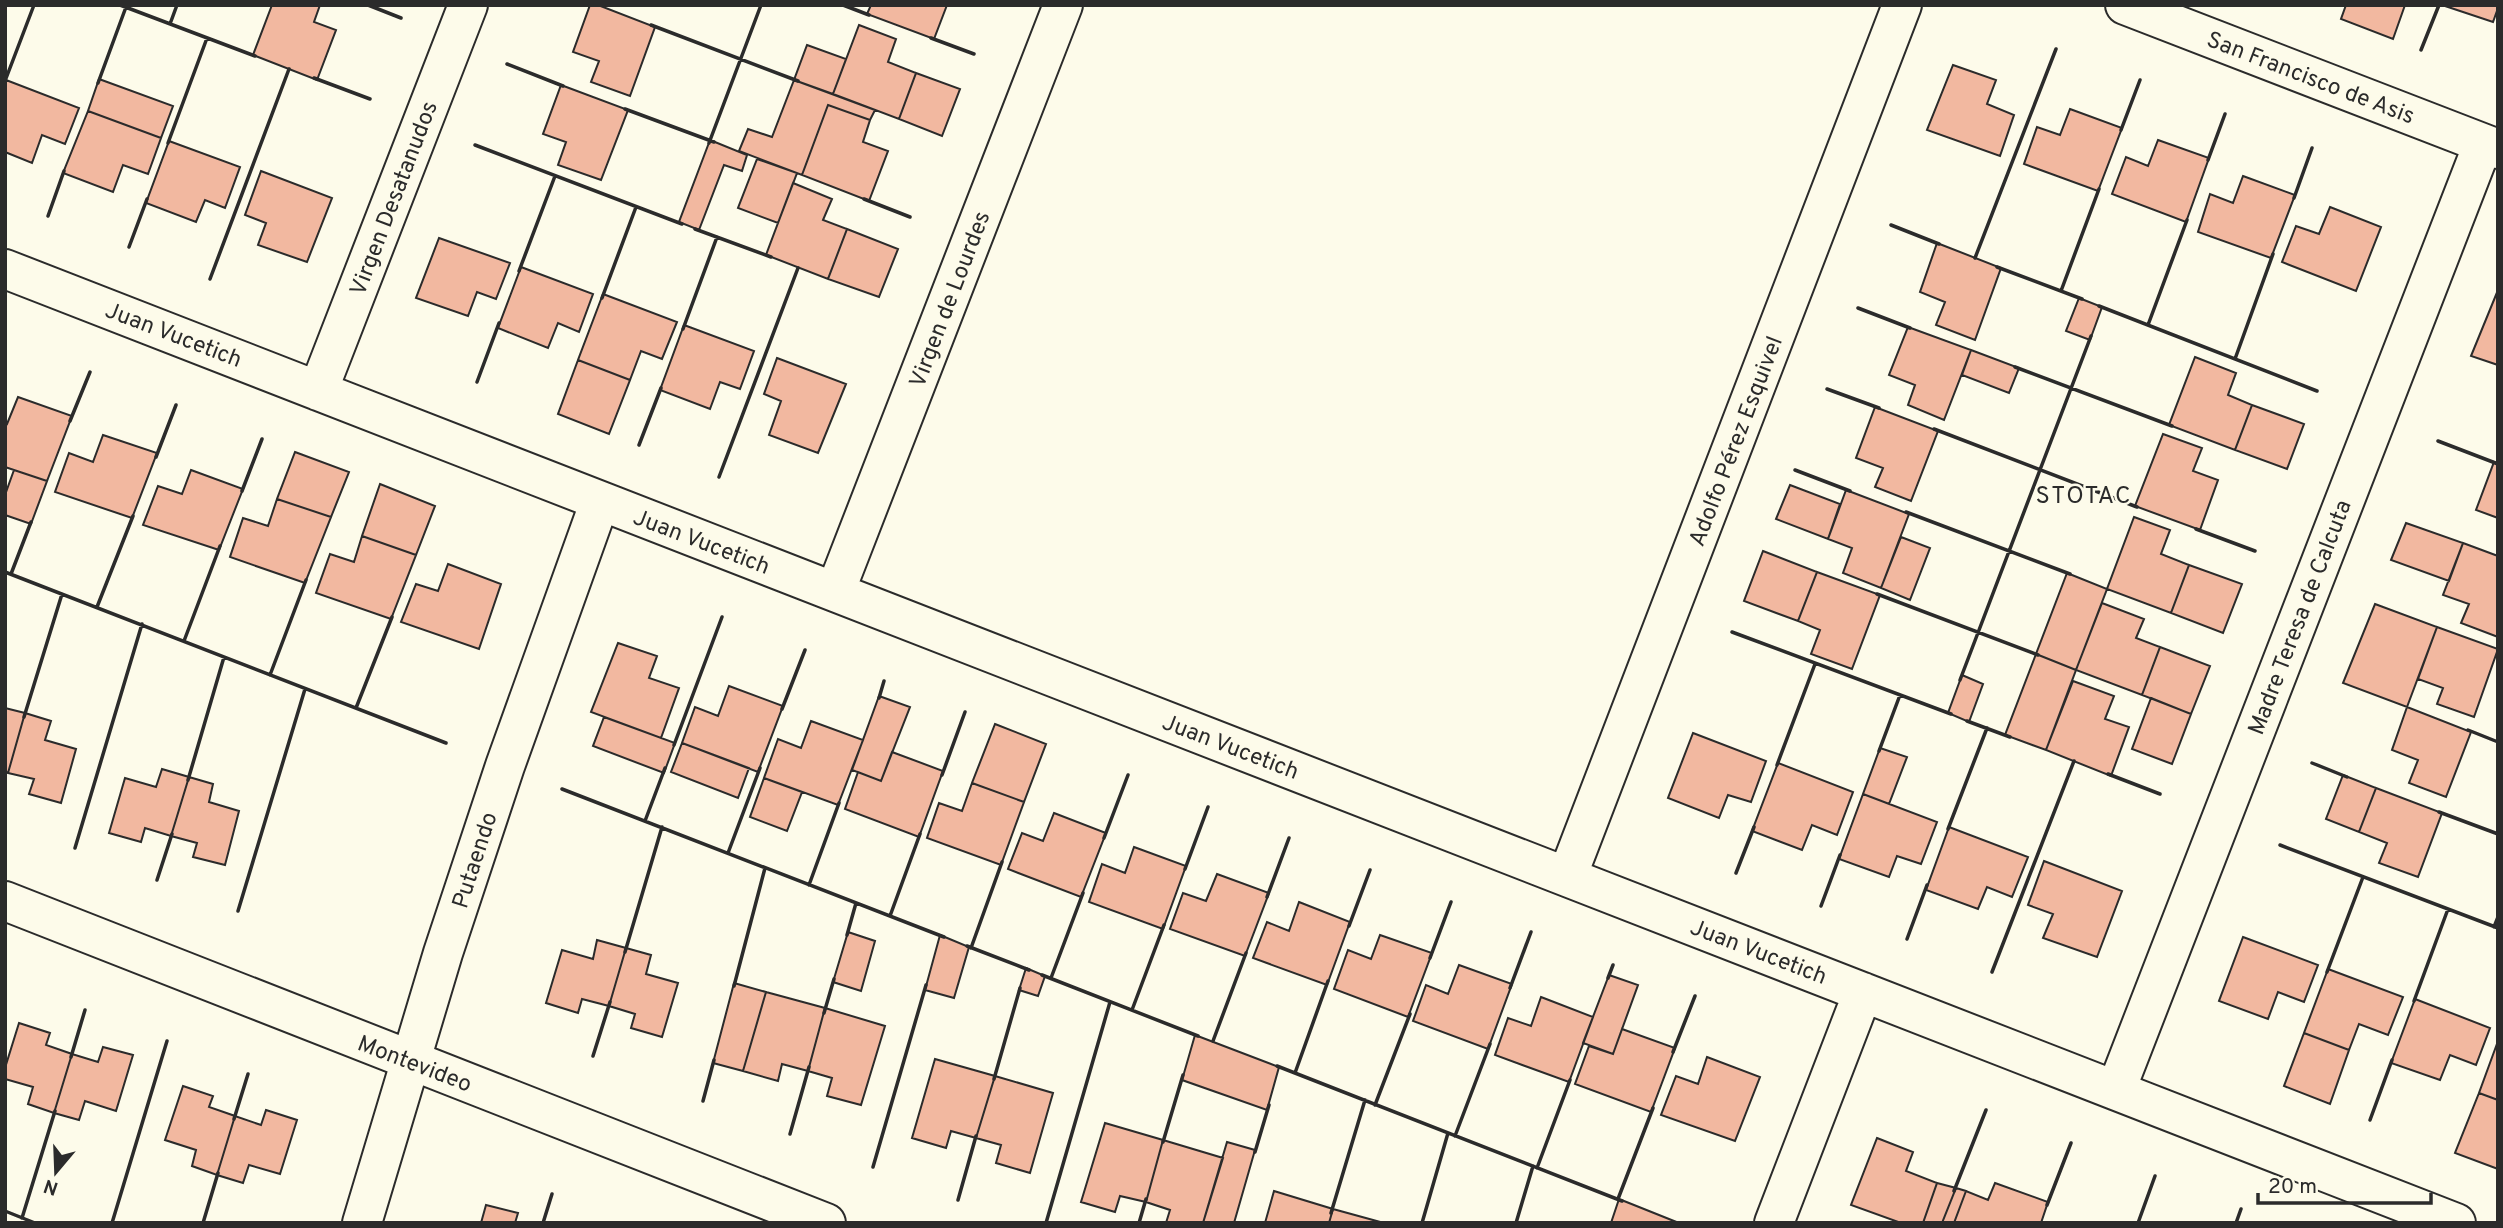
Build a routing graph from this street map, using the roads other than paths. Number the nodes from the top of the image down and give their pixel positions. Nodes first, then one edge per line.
1 (468, 5) edge
2 (1063, 5) edge
3 (1902, 5) edge
4 (2125, 5) edge
5 (2490, 146) edge
6 (5, 269) edge
7 (318, 391) junction
8 (600, 501) junction
9 (835, 592) junction
10 (1567, 877) junction
11 (5, 901) edge
12 (1863, 992) junction
13 (410, 1061) junction
14 (2116, 1090) junction
15 (362, 1223) edge
16 (826, 1223) edge
17 (1774, 1223) edge
18 (2456, 1223) edge

1 - 7 street, Virgen Desatanudos
2 - 9 street, Virgen de Lourdes
3 - 10 street, Adolfo Pérez Esquivel
4 - 5 street, San Francisco de Asis
5 - 14 street, Madre Teresa de Calcuta
6 - 7 street, Juan Vucetich
7 - 8 street, Juan Vucetich
8 - 9 street, Juan Vucetich
8 - 13 street, Putaendo
9 - 10 street, Juan Vucetich
10 - 12 street, Juan Vucetich
11 - 13 street, Montevideo
12 - 14 street, Juan Vucetich
12 - 17 street
13 - 15 street, Putaendo
13 - 16 street, Montevideo
14 - 18 street, Juan Vucetich

